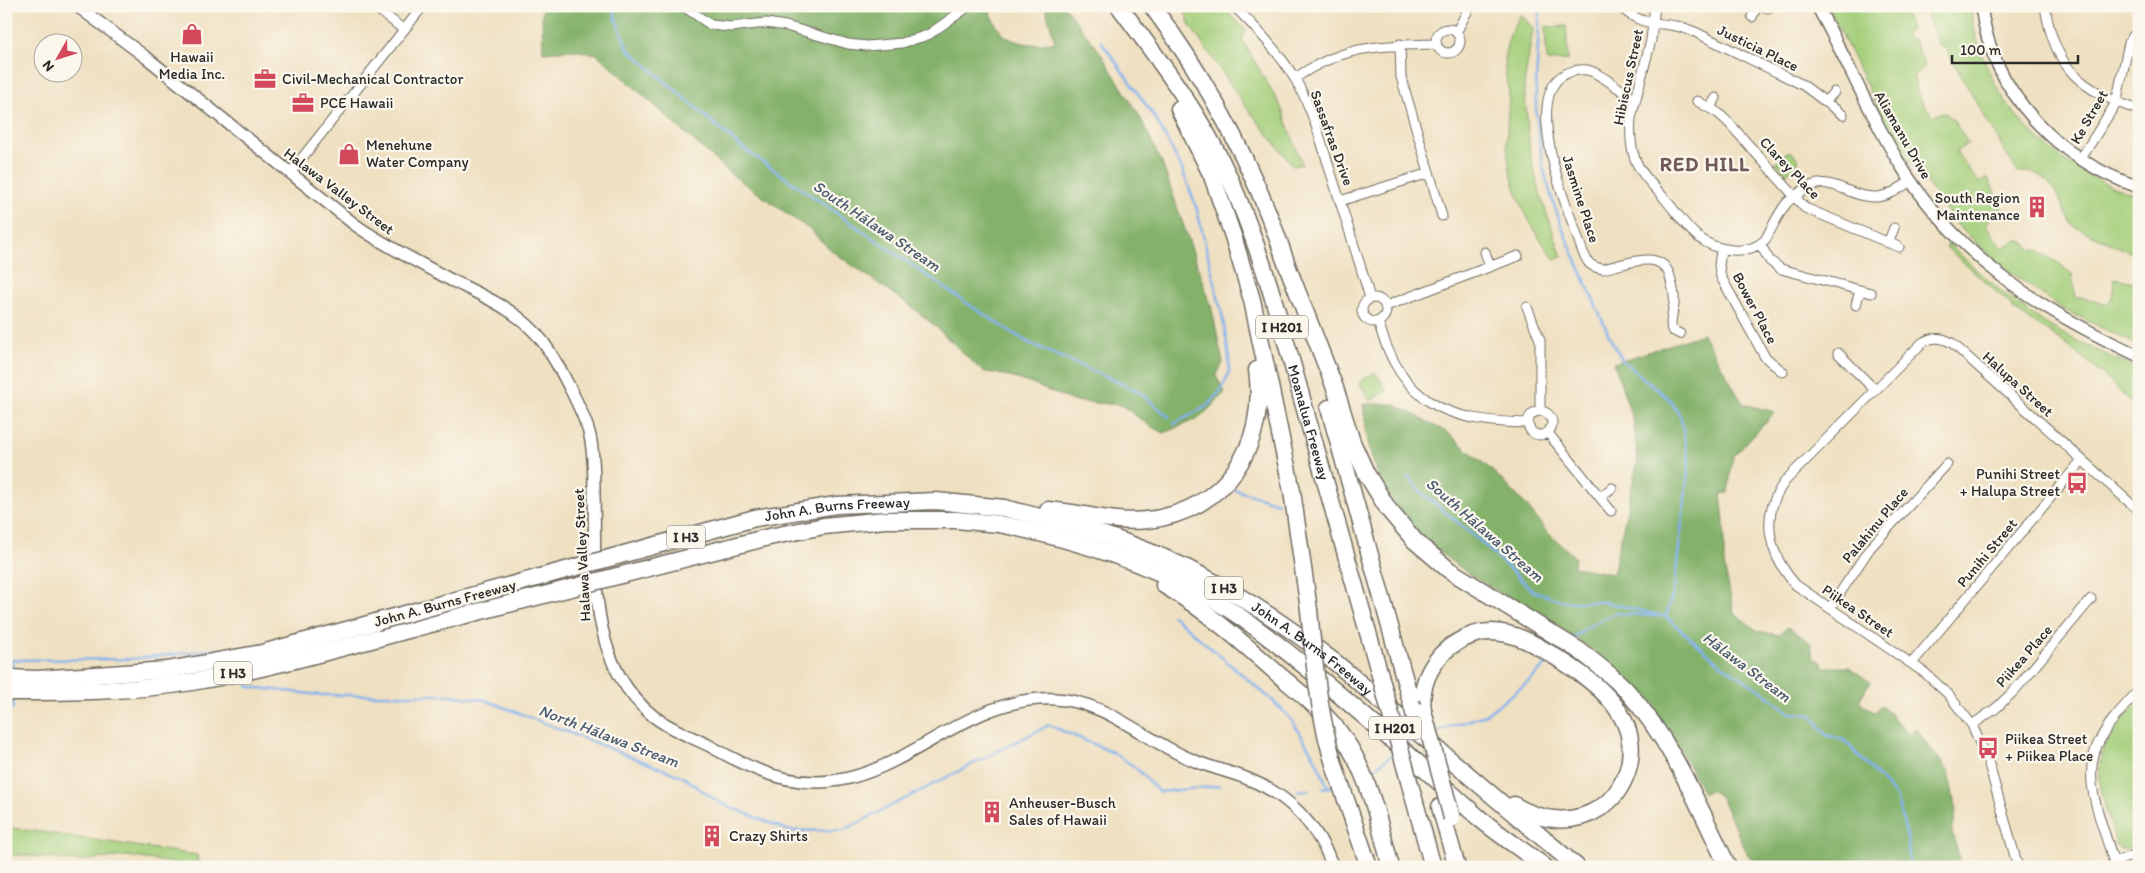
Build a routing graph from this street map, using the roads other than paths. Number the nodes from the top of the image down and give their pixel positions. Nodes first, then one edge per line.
1 (77, 6) edge
2 (374, 6) edge
3 (423, 6) edge
4 (683, 6) edge
5 (969, 6) edge
6 (1115, 6) edge
7 (1120, 6) edge
8 (1153, 6) edge
9 (1234, 6) edge
10 (1470, 6) edge
11 (1620, 6) edge
12 (1655, 6) edge
13 (1757, 6) edge
14 (1817, 6) edge
15 (1981, 6) edge
16 (2045, 6) edge
17 (1752, 17) dead end
18 (1653, 24) junction
19 (404, 30) junction
20 (1458, 31) junction
21 (2139, 32) edge
22 (1400, 44) junction
23 (1435, 44) junction
24 (1295, 78) junction
25 (1834, 92) dead end
26 (1716, 98) dead end
27 (1635, 100) junction
28 (1697, 100) dead end
29 (1825, 102) junction
30 (2116, 103) junction
31 (1710, 108) junction
32 (2139, 110) edge
33 (1843, 115) dead end
34 (2080, 160) junction
35 (290, 173) junction
36 (1429, 174) junction
37 (1212, 176) junction
38 (1911, 181) junction
39 (2139, 187) edge
40 (1795, 196) junction
41 (1340, 201) junction
42 (1442, 216) dead end
43 (1894, 228) dead end
44 (1888, 243) junction
45 (1760, 244) junction
46 (1899, 247) dead end
47 (1721, 250) junction
48 (1485, 252) dead end
49 (1283, 255) junction
50 (1518, 256) dead end
51 (1490, 266) junction
52 (1860, 290) junction
53 (1871, 293) dead end
54 (1370, 298) junction
55 (1856, 305) dead end
56 (1386, 306) junction
57 (1527, 308) dead end
58 (1378, 321) junction
59 (1680, 334) dead end
60 (1838, 353) dead end
61 (2139, 356) edge
62 (1783, 372) dead end
63 (1874, 389) junction
64 (1540, 411) junction
65 (1528, 424) junction
66 (1548, 433) junction
67 (2082, 460) junction
68 (1947, 464) dead end
69 (1612, 488) dead end
70 (1600, 497) junction
71 (1611, 511) dead end
72 (2139, 511) edge
73 (1002, 516) junction
74 (1082, 543) junction
75 (2091, 598) dead end
76 (1830, 608) junction
77 (1912, 663) junction
78 (6, 678) edge
79 (2139, 690) edge
80 (6, 692) edge
81 (1417, 706) junction
82 (1972, 725) junction
83 (1441, 751) junction
84 (1446, 813) junction
85 (1480, 818) junction
86 (2139, 854) edge
87 (2114, 864) edge
88 (1333, 867) edge
89 (1369, 867) edge
90 (1391, 867) edge
91 (1433, 867) edge
92 (1457, 867) edge
93 (1461, 867) edge
94 (1532, 867) edge
95 (1545, 867) edge
96 (1577, 867) edge
97 (1728, 867) edge
98 (2018, 867) edge

1 - 35 street, Halawa Valley Street
2 - 19 street
3 - 19 street
4 - 5 street
6 - 37 highway
7 - 91 highway, Moanalua Freeway / I H201, bridge
8 - 49 highway, Moanalua Freeway / I H201
9 - 24 street, Sassafras Drive
10 - 20 street
11 - 18 street, Justicia Place
12 - 18 street, Hibiscus Street
13 - 17 street
14 - 38 street, Aliamanu Drive
15 - 34 street
16 - 30 street
18 - 27 street, Hibiscus Street
18 - 29 street, Justicia Place
19 - 35 street
20 - 23 street
20 - 23 street
21 - 30 street, Ke Street
22 - 23 street
22 - 24 street
22 - 36 street
24 - 41 street, Sassafras Drive
25 - 29 street
26 - 31 street
27 - 47 street, Hibiscus Street
27 - 59 street, Jasmine Place
28 - 31 street, Clarey Place
29 - 33 street, Justicia Place
30 - 32 street
30 - 34 street, Ke Street
31 - 40 street, Clarey Place
34 - 39 street
35 - 88 street, Halawa Valley Street
36 - 41 street
36 - 42 street
37 - 73 highway
37 - 89 highway, bridge
38 - 40 street
38 - 61 street, Aliamanu Drive
40 - 44 street, Clarey Place
40 - 45 street
41 - 54 street, Sassafras Drive
43 - 44 street
44 - 46 street, Clarey Place
45 - 47 street, Hibiscus Street
45 - 52 street
47 - 62 street, Bower Place
48 - 51 street
49 - 81 highway, Moanalua Freeway / I H201
49 - 97 highway
50 - 51 street
51 - 56 street
52 - 53 street
52 - 55 street
54 - 56 street
54 - 58 street, Sassafras Drive
56 - 58 street
57 - 64 street
58 - 65 street
60 - 63 street
63 - 67 street, Halupa Street
63 - 76 street, Piikea Street
64 - 65 street
64 - 66 street
65 - 66 street
66 - 70 street
67 - 72 street, Halupa Street
67 - 77 street, Punihi Street
68 - 76 street, Palahinu Place
69 - 70 street
70 - 71 street
73 - 74 highway, John A. Burns Freeway / I H3
73 - 78 highway, John A. Burns Freeway / I H3, bridge
73 - 80 highway, John A. Burns Freeway / I H3, bridge
73 - 83 highway, John A. Burns Freeway / I H3, bridge
74 - 85 highway, John A. Burns Freeway / I H3, bridge
74 - 90 highway
75 - 82 street, Piikea Place
76 - 77 street, Piikea Street
77 - 82 street, Piikea Street
79 - 87 street
81 - 83 highway
81 - 84 highway, Moanalua Freeway / I H201, bridge
82 - 98 street, Piikea Street
83 - 96 highway, John A. Burns Freeway / I H3
84 - 92 highway, Moanalua Freeway / I H201
84 - 93 highway
85 - 94 highway
85 - 95 highway, John A. Burns Freeway / I H3
86 - 87 street

